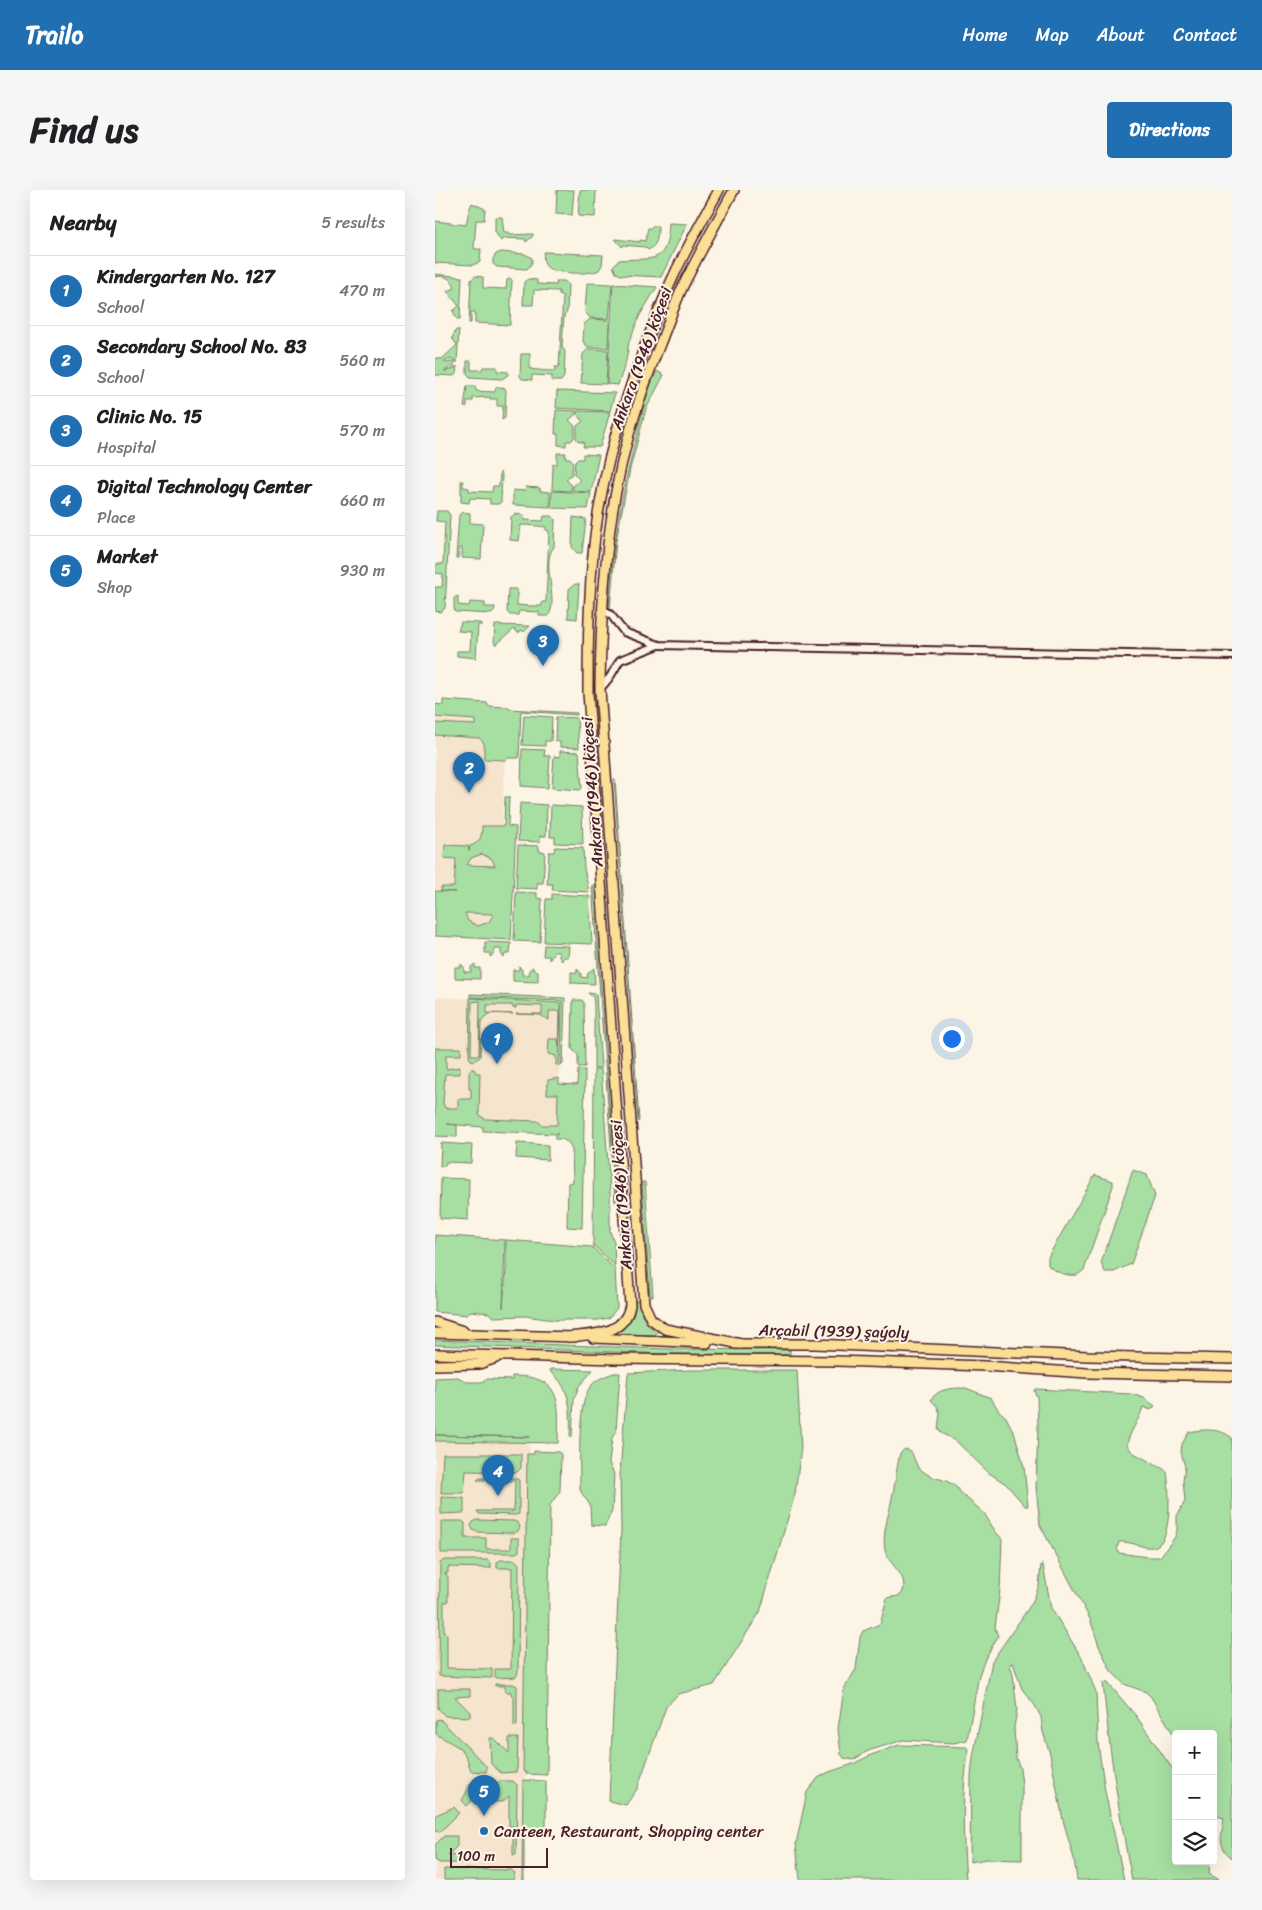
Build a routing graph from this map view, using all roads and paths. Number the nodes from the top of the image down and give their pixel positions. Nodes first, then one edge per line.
1 (719, 190) edge
2 (734, 190) edge
3 (602, 607) junction
4 (659, 645) junction
5 (1232, 656) edge
6 (599, 689) junction
7 (435, 1322) edge
8 (435, 1333) edge
9 (473, 1334) junction
10 (569, 1337) junction
11 (741, 1344) junction
12 (986, 1351) junction
13 (1030, 1353) junction
14 (435, 1354) edge
15 (504, 1356) junction
16 (1232, 1360) edge
17 (435, 1365) edge
18 (985, 1366) junction
19 (1029, 1369) junction
20 (1232, 1376) edge

1 - 10 main road, Ankara (1946) köçesi
2 - 3 main road, Ankara (1946) köçesi
3 - 4 street
3 - 6 main road, Ankara (1946) köçesi
4 - 5 street
4 - 6 street
6 - 11 main road, Ankara (1946) köçesi
7 - 9 main road
8 - 9 main road, Arçabil (1939) şaýoly
9 - 10 main road, Arçabil (1939) şaýoly
10 - 11 main road, Arçabil (1939) şaýoly
11 - 12 main road, Arçabil (1939) şaýoly
12 - 13 main road, Arçabil (1939) şaýoly
12 - 18 main road
13 - 16 main road, Arçabil (1939) şaýoly
13 - 19 main road
14 - 15 main road, Arçabil (1939) şaýoly
15 - 17 main road
15 - 18 main road, Arçabil (1939) şaýoly
18 - 19 main road, Arçabil (1939) şaýoly
19 - 20 main road, Arçabil (1939) şaýoly

